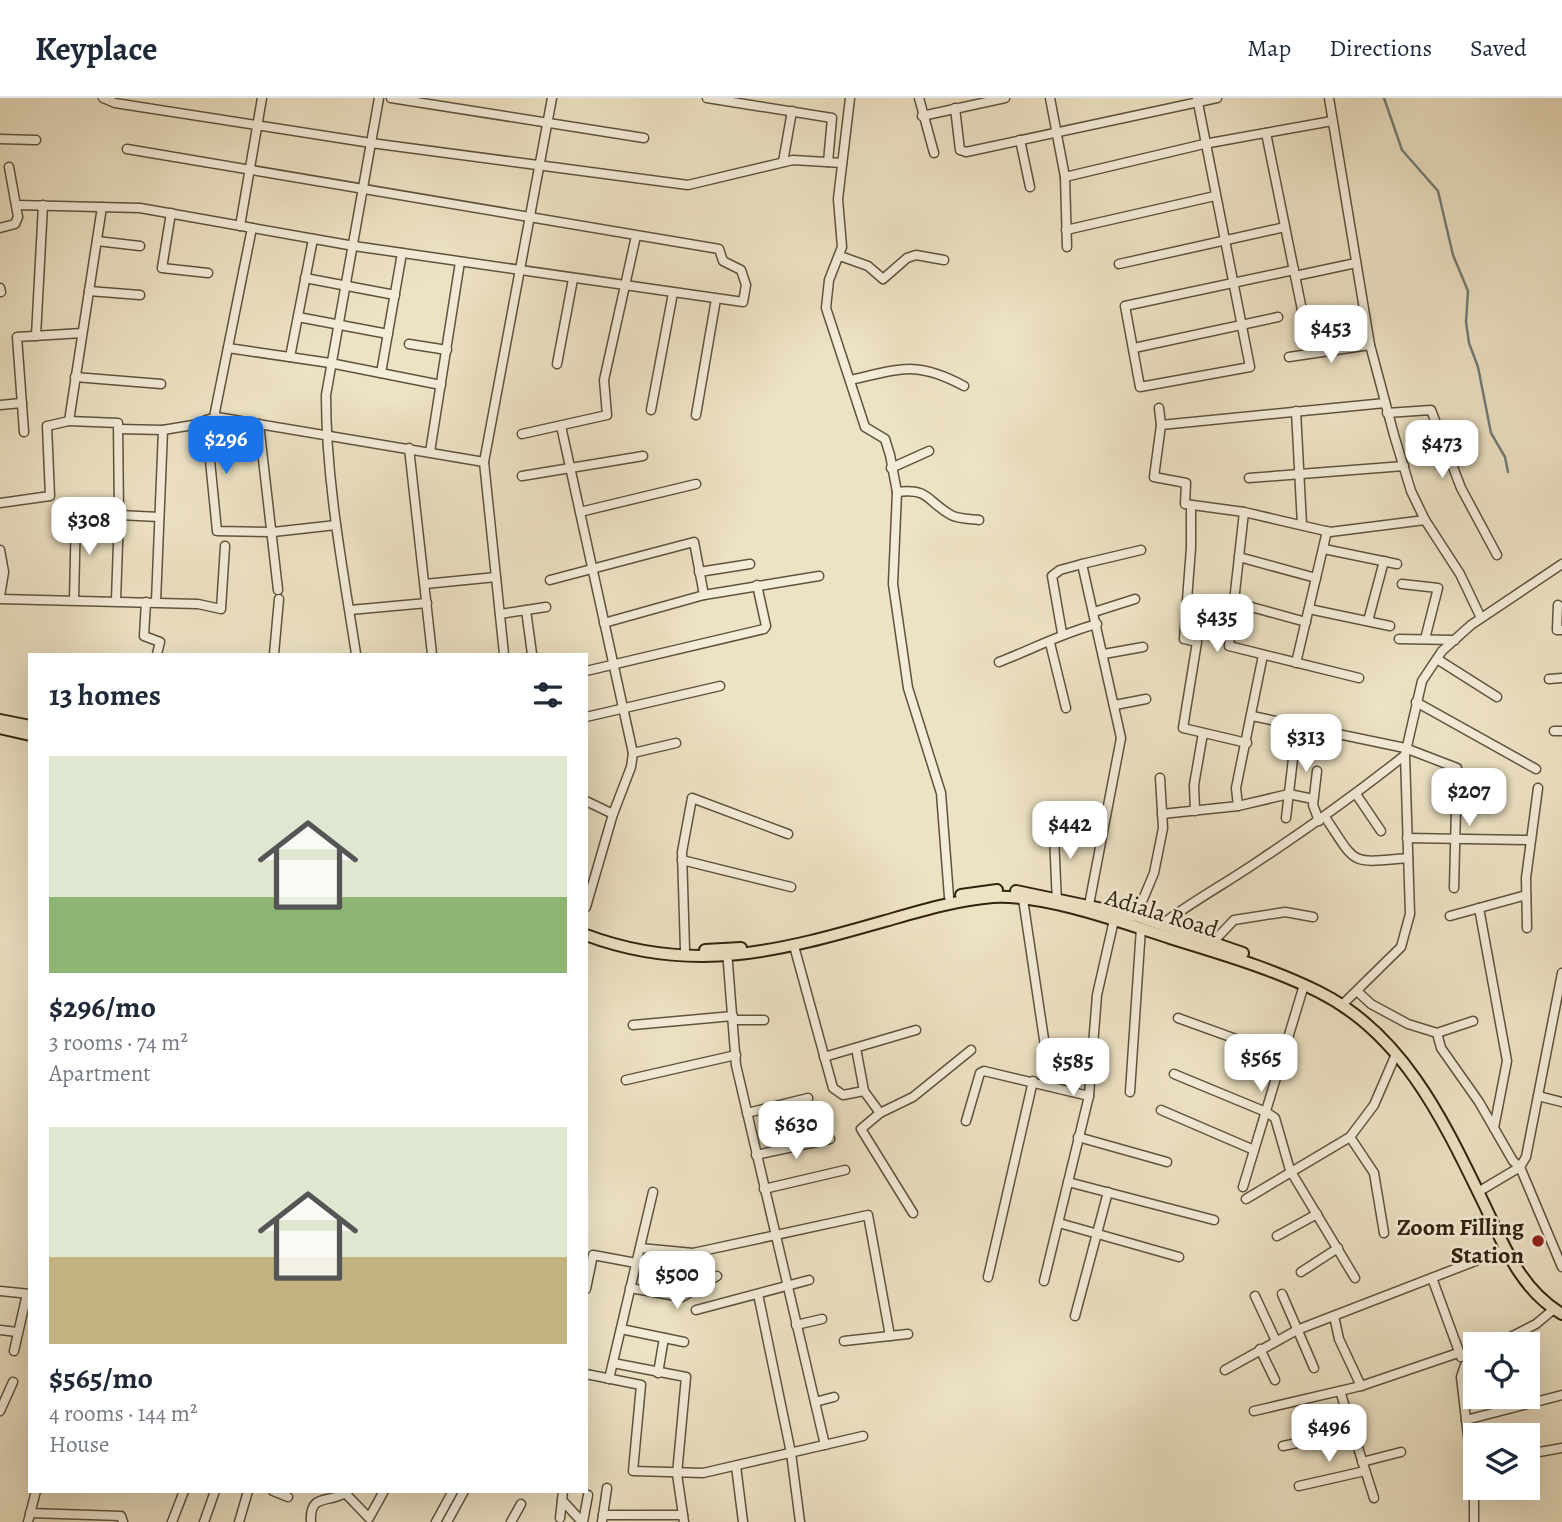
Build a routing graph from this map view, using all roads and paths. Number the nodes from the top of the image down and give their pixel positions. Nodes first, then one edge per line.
1 (103, 98) edge
2 (262, 98) edge
3 (379, 98) edge
4 (391, 98) edge
5 (552, 98) edge
6 (707, 98) edge
7 (850, 98) edge
8 (919, 98) edge
9 (1005, 98) edge
10 (1051, 98) edge
11 (1217, 98) edge
12 (1329, 98) edge
13 (1198, 100) edge
14 (955, 108) junction
15 (792, 111) junction
16 (922, 116) junction
17 (1332, 121) junction
18 (547, 122) junction
19 (257, 125) junction
20 (1056, 132) junction
21 (1266, 133) junction
22 (644, 138) dead end
23 (0, 139) edge
24 (36, 140) dead end
25 (1020, 140) junction
26 (371, 143) junction
27 (1204, 145) junction
28 (127, 149) dead end
29 (934, 153) dead end
30 (783, 162) junction
31 (828, 162) junction
32 (842, 163) junction
33 (9, 167) dead end
34 (539, 167) junction
35 (250, 170) junction
36 (1065, 177) junction
37 (1030, 187) dead end
38 (364, 190) junction
39 (1215, 196) junction
40 (17, 205) junction
41 (43, 205) junction
42 (102, 207) junction
43 (171, 214) junction
44 (529, 219) junction
45 (240, 226) junction
46 (1285, 227) junction
47 (0, 228) edge
48 (251, 228) junction
49 (1066, 230) junction
50 (636, 236) junction
51 (313, 239) junction
52 (1224, 239) junction
53 (97, 241) junction
54 (140, 246) dead end
55 (354, 246) junction
56 (1067, 247) dead end
57 (402, 253) junction
58 (840, 256) junction
59 (944, 260) dead end
60 (460, 262) junction
61 (1356, 263) junction
62 (1119, 264) dead end
63 (519, 272) junction
64 (208, 273) dead end
65 (1295, 273) junction
66 (305, 278) junction
67 (573, 279) junction
68 (1235, 281) junction
69 (346, 285) junction
70 (626, 286) junction
71 (89, 291) junction
72 (673, 293) junction
73 (140, 295) dead end
74 (395, 295) junction
75 (716, 299) junction
76 (1303, 315) dead end
77 (298, 317) junction
78 (1278, 317) dead end
79 (339, 324) junction
80 (1243, 324) junction
81 (82, 333) junction
82 (388, 334) junction
83 (36, 336) junction
84 (410, 344) dead end
85 (1370, 345) junction
86 (228, 348) junction
87 (1134, 348) junction
88 (447, 350) junction
89 (1289, 357) dead end
90 (290, 358) junction
91 (330, 363) junction
92 (557, 364) dead end
93 (381, 373) junction
94 (75, 376) junction
95 (850, 380) junction
96 (161, 384) dead end
97 (441, 385) junction
98 (964, 386) dead end
99 (22, 403) junction
100 (1385, 403) junction
101 (0, 405) edge
102 (1159, 408) dead end
103 (651, 410) dead end
104 (1296, 411) junction
105 (1388, 413) junction
106 (696, 415) dead end
107 (214, 417) junction
108 (69, 421) junction
109 (205, 423) junction
110 (259, 424) junction
111 (1161, 425) junction
112 (561, 426) junction
113 (119, 429) junction
114 (163, 430) junction
115 (24, 432) dead end
116 (326, 434) junction
117 (522, 434) dead end
118 (409, 448) junction
119 (929, 451) dead end
120 (430, 452) junction
121 (643, 456) dead end
122 (484, 463) junction
123 (1404, 466) junction
124 (570, 468) junction
125 (891, 468) junction
126 (1301, 474) junction
127 (523, 476) dead end
128 (1249, 478) dead end
129 (696, 484) dead end
130 (897, 492) junction
131 (0, 503) edge
132 (1191, 505) junction
133 (580, 512) junction
134 (1244, 512) junction
135 (76, 514) dead end
136 (120, 515) junction
137 (159, 517) junction
138 (979, 520) dead end
139 (1425, 520) junction
140 (336, 525) junction
141 (1302, 525) junction
142 (1328, 531) junction
143 (274, 532) junction
144 (225, 546) dead end
145 (1324, 549) junction
146 (0, 550) edge
147 (1141, 550) dead end
148 (1497, 555) dead end
149 (1239, 557) junction
150 (1384, 561) junction
151 (750, 564) dead end
152 (1082, 564) junction
153 (1397, 564) dead end
154 (1562, 564) edge
155 (592, 570) junction
156 (699, 572) junction
157 (819, 576) dead end
158 (496, 577) junction
159 (1317, 578) junction
160 (550, 580) dead end
161 (425, 584) junction
162 (1402, 584) dead end
163 (757, 585) junction
164 (704, 595) junction
165 (0, 597) edge
166 (1135, 599) dead end
167 (74, 600) junction
168 (116, 600) junction
169 (146, 602) junction
170 (156, 602) junction
171 (1233, 602) junction
172 (427, 603) junction
173 (1558, 605) dead end
174 (546, 607) dead end
175 (1309, 609) junction
176 (349, 610) junction
177 (526, 610) junction
178 (1094, 612) junction
179 (500, 614) junction
180 (1481, 618) junction
181 (1368, 621) junction
182 (1306, 622) junction
183 (604, 623) junction
184 (1097, 624) junction
185 (1390, 626) dead end
186 (1562, 629) edge
187 (1062, 633) junction
188 (1399, 639) dead end
189 (1425, 639) junction
190 (1454, 640) junction
191 (1050, 643) junction
192 (1143, 647) dead end
193 (157, 653) edge
194 (274, 653) edge
195 (356, 653) edge
196 (432, 653) edge
197 (504, 653) edge
198 (532, 653) edge
199 (1104, 654) junction
200 (1263, 655) junction
201 (1437, 659) junction
202 (999, 662) dead end
203 (1296, 663) junction
204 (613, 665) junction
205 (588, 671) edge
206 (1359, 678) dead end
207 (1562, 678) edge
208 (1549, 679) dead end
209 (720, 686) dead end
210 (1496, 697) dead end
211 (1146, 699) dead end
212 (1416, 702) junction
213 (1115, 705) junction
214 (622, 708) junction
215 (1066, 708) dead end
216 (588, 716) edge
217 (1252, 716) junction
218 (0, 720) edge
219 (1297, 725) junction
220 (28, 726) edge
221 (0, 729) edge
222 (1203, 733) junction
223 (28, 735) edge
224 (676, 743) dead end
225 (1247, 743) junction
226 (1405, 752) junction
227 (633, 753) junction
228 (1536, 769) dead end
229 (1317, 771) dead end
230 (1160, 778) dead end
231 (1538, 788) dead end
232 (1290, 794) junction
233 (1356, 794) junction
234 (1313, 799) junction
235 (588, 802) edge
236 (1238, 806) junction
237 (1195, 811) junction
238 (613, 814) junction
239 (1053, 814) dead end
240 (1163, 814) junction
241 (1286, 818) dead end
242 (1322, 819) junction
243 (1381, 831) dead end
244 (788, 834) dead end
245 (1407, 838) junction
246 (1454, 839) junction
247 (1530, 840) junction
248 (1408, 858) junction
249 (682, 860) junction
250 (791, 887) dead end
251 (1454, 888) dead end
252 (1526, 895) junction
253 (949, 897) junction
254 (588, 899) edge
255 (1023, 899) junction
256 (1057, 902) junction
257 (1479, 908) junction
258 (1088, 909) junction
259 (1136, 916) junction
260 (1313, 916) dead end
261 (1450, 916) dead end
262 (1114, 920) junction
263 (1161, 925) junction
264 (588, 928) edge
265 (1141, 928) junction
266 (1527, 928) dead end
267 (588, 936) edge
268 (1213, 942) junction
269 (794, 946) junction
270 (685, 950) junction
271 (727, 953) junction
272 (1562, 974) edge
273 (1304, 985) junction
274 (1358, 992) junction
275 (1560, 994) edge
276 (1343, 1002) junction
277 (1557, 1014) edge
278 (733, 1018) junction
279 (1178, 1018) dead end
280 (764, 1020) dead end
281 (1473, 1021) dead end
282 (633, 1025) dead end
283 (916, 1030) dead end
284 (1437, 1032) junction
285 (856, 1048) junction
286 (971, 1049) dead end
287 (1396, 1054) junction
288 (736, 1055) junction
289 (1283, 1056) junction
290 (824, 1057) junction
291 (1174, 1073) dead end
292 (626, 1080) dead end
293 (1033, 1081) junction
294 (1051, 1086) junction
295 (864, 1091) junction
296 (1130, 1092) dead end
297 (1089, 1096) junction
298 (1538, 1096) junction
299 (808, 1098) dead end
300 (1562, 1102) edge
301 (1161, 1110) dead end
302 (1266, 1112) junction
303 (747, 1113) junction
304 (880, 1113) junction
305 (966, 1121) dead end
306 (1494, 1128) junction
307 (1078, 1137) junction
308 (1350, 1137) junction
309 (830, 1139) dead end
310 (1254, 1150) junction
311 (756, 1155) junction
312 (1167, 1162) dead end
313 (1520, 1167) junction
314 (845, 1170) dead end
315 (1290, 1170) junction
316 (1069, 1182) junction
317 (1243, 1187) dead end
318 (764, 1189) junction
319 (1483, 1189) junction
320 (653, 1192) dead end
321 (1108, 1192) junction
322 (1246, 1199) dead end
323 (913, 1213) dead end
324 (1317, 1214) junction
325 (1214, 1220) dead end
326 (1059, 1223) junction
327 (1384, 1233) dead end
328 (1098, 1234) junction
329 (775, 1235) junction
330 (1277, 1236) dead end
331 (640, 1248) junction
332 (1338, 1248) junction
333 (1504, 1250) junction
334 (1179, 1257) dead end
335 (636, 1263) junction
336 (1562, 1267) edge
337 (1301, 1272) dead end
338 (716, 1276) dead end
339 (988, 1277) dead end
340 (1355, 1278) dead end
341 (1432, 1278) junction
342 (588, 1279) edge
343 (809, 1280) dead end
344 (1044, 1281) dead end
345 (788, 1287) junction
346 (631, 1288) junction
347 (0, 1291) edge
348 (28, 1294) edge
349 (758, 1294) junction
350 (1282, 1294) dead end
351 (1255, 1296) dead end
352 (696, 1310) dead end
353 (1559, 1310) edge
354 (1075, 1316) dead end
355 (1334, 1316) junction
356 (822, 1319) dead end
357 (796, 1325) junction
358 (621, 1329) junction
359 (0, 1330) edge
360 (1297, 1330) junction
361 (17, 1332) junction
362 (1520, 1332) edge
363 (908, 1334) dead end
364 (890, 1336) junction
365 (664, 1338) junction
366 (844, 1341) dead end
367 (1276, 1341) junction
368 (684, 1342) dead end
369 (1260, 1349) junction
370 (14, 1351) dead end
371 (1458, 1353) junction
372 (1463, 1362) edge
373 (613, 1363) junction
374 (1314, 1368) dead end
375 (1225, 1370) dead end
376 (1463, 1371) edge
377 (658, 1373) junction
378 (588, 1374) edge
379 (609, 1379) junction
380 (1276, 1380) dead end
381 (13, 1382) dead end
382 (1361, 1386) junction
383 (1340, 1391) junction
384 (1463, 1394) edge
385 (1562, 1395) edge
386 (834, 1397) dead end
387 (816, 1402) junction
388 (1465, 1409) edge
389 (0, 1411) edge
390 (1254, 1411) dead end
391 (1466, 1420) junction
392 (1467, 1423) edge
393 (1353, 1431) junction
394 (863, 1436) dead end
395 (825, 1445) junction
396 (1283, 1446) dead end
397 (1562, 1448) edge
398 (1401, 1452) dead end
399 (1540, 1452) edge
400 (791, 1453) junction
401 (736, 1466) junction
402 (1364, 1466) junction
403 (677, 1474) junction
404 (1299, 1486) dead end
405 (607, 1488) dead end
406 (35, 1493) edge
407 (183, 1493) edge
408 (214, 1493) edge
409 (247, 1493) edge
410 (278, 1493) edge
411 (344, 1493) edge
412 (348, 1493) edge
413 (383, 1493) edge
414 (452, 1493) edge
415 (463, 1493) edge
416 (563, 1495) edge
417 (588, 1495) dead end
418 (288, 1497) dead end
419 (1374, 1498) dead end
420 (1474, 1500) edge
421 (521, 1504) dead end
422 (29, 1518) edge
423 (560, 1518) dead end
424 (602, 1518) edge
425 (684, 1518) edge
426 (123, 1522) edge
427 (172, 1522) edge
428 (204, 1522) edge
429 (239, 1522) edge
430 (311, 1522) edge
431 (436, 1522) edge
432 (447, 1522) edge
433 (511, 1522) edge
434 (583, 1522) edge
435 (743, 1522) edge
436 (800, 1522) edge
437 (1474, 1522) edge

1 - 19 street
2 - 19 street
3 - 26 street
4 - 18 street
5 - 18 street
6 - 15 street
7 - 32 street
8 - 16 street
9 - 14 street
10 - 20 street
11 - 13 street
12 - 17 street
13 - 20 street
13 - 27 street
14 - 16 street
14 - 25 street
15 - 30 street
15 - 31 street
16 - 29 street
17 - 21 street
17 - 61 street
18 - 22 street
18 - 34 street
19 - 26 street
19 - 35 street
20 - 25 street
20 - 36 street
21 - 27 street
21 - 46 street
23 - 24 street
25 - 37 street
26 - 34 street
26 - 38 street
27 - 36 street
27 - 39 street
28 - 35 street
30 - 31 street
30 - 34 street
31 - 32 street
32 - 58 street
33 - 40 street
34 - 44 street
35 - 38 street
35 - 45 street
36 - 49 street
38 - 44 street
38 - 55 street
39 - 49 street
39 - 52 street
40 - 41 street
40 - 47 street
41 - 42 street
41 - 83 street
42 - 43 street
42 - 53 street
43 - 45 street
43 - 64 street
44 - 50 street
44 - 63 street
45 - 48 street
46 - 52 street
46 - 65 street
48 - 51 street
48 - 86 street
49 - 56 street
50 - 70 street
50 - 75 street
51 - 55 street
51 - 66 street
52 - 62 street
52 - 68 street
53 - 54 street
53 - 71 street
55 - 57 street
55 - 69 street
57 - 60 street
57 - 74 street
58 - 59 street
58 - 95 street
60 - 63 street
60 - 88 street
61 - 65 street
61 - 85 street
63 - 67 street
63 - 122 street
65 - 68 street
65 - 76 street
66 - 69 street
66 - 77 street
67 - 70 street
67 - 92 street
68 - 80 street
68 - 87 street
69 - 74 street
69 - 79 street
70 - 72 street
70 - 112 street
71 - 73 street
71 - 81 street
72 - 75 street
72 - 103 street
74 - 82 street
75 - 106 street
77 - 79 street
77 - 90 street
78 - 80 street
79 - 82 street
79 - 91 street
80 - 87 street
80 - 87 street
81 - 83 street
81 - 94 street
82 - 93 street
83 - 99 street
84 - 88 street
85 - 89 street
85 - 100 street
86 - 90 street
86 - 107 street
88 - 97 street
90 - 91 street
91 - 93 street
91 - 116 street
93 - 97 street
94 - 96 street
94 - 108 street
95 - 98 street
95 - 125 street
97 - 120 street
99 - 101 street
99 - 115 street
100 - 104 street
100 - 105 street
102 - 111 street
104 - 111 street
104 - 126 street
105 - 123 street
105 - 148 street
107 - 109 street
107 - 110 street
108 - 113 street
108 - 131 street
109 - 114 street
109 - 143 street
110 - 116 street
110 - 143 street
111 - 132 street
112 - 117 street
112 - 124 street
113 - 114 street
113 - 136 street
114 - 137 street
116 - 118 street
116 - 140 street
118 - 120 street
118 - 161 street
119 - 125 street
120 - 122 street
121 - 124 street
122 - 158 street
123 - 126 street
123 - 139 street
124 - 127 street
124 - 133 street
125 - 130 street
126 - 128 street
126 - 141 street
129 - 133 street
130 - 138 street
130 - 253 street
132 - 134 street
132 - 222 street
133 - 155 street
134 - 141 street
134 - 149 street
135 - 167 street
136 - 137 street
136 - 168 street
137 - 170 street
139 - 142 street
139 - 180 street
140 - 143 street
140 - 176 street
141 - 142 street
142 - 145 street
143 - 194 street
144 - 170 street
145 - 150 street
145 - 159 street
146 - 165 street
147 - 152 street
149 - 159 street
149 - 171 street
150 - 153 street
150 - 181 street
151 - 156 street
152 - 178 street
152 - 187 street
154 - 180 street
155 - 156 street
155 - 160 street
155 - 183 street
156 - 164 street
157 - 163 street
158 - 161 street
158 - 179 street
159 - 175 street
161 - 172 street
162 - 189 street
163 - 164 street
163 - 204 street
164 - 183 street
165 - 167 street
166 - 178 street
167 - 168 street
168 - 169 street
169 - 170 street
169 - 193 street
171 - 182 street
171 - 200 street
172 - 176 street
172 - 196 street
173 - 186 street
174 - 177 street
175 - 181 street
175 - 182 street
176 - 195 street
177 - 179 street
177 - 198 street
178 - 184 street
179 - 197 street
180 - 190 street
181 - 185 street
182 - 203 street
183 - 204 street
184 - 187 street
184 - 199 street
187 - 191 street
188 - 189 street
189 - 190 street
190 - 201 street
191 - 202 street
191 - 215 street
192 - 199 street
199 - 213 street
200 - 203 street
200 - 217 street
201 - 210 street
201 - 212 street
203 - 206 street
204 - 205 street
204 - 214 street
207 - 208 street
209 - 214 street
211 - 213 street
212 - 226 street
212 - 228 street
213 - 258 street
214 - 216 street
214 - 227 street
217 - 219 street
217 - 225 street
218 - 220 main road
219 - 226 street
219 - 232 street
221 - 223 main road
222 - 225 street
222 - 237 street
224 - 227 street
225 - 236 street
226 - 233 street
226 - 245 street
226 - 246 street
227 - 238 street
229 - 234 street
230 - 240 street
231 - 247 street
232 - 234 street
232 - 236 street
232 - 241 street
233 - 242 street
233 - 243 street
234 - 242 street
235 - 238 street
236 - 237 street
237 - 240 street
238 - 254 street
239 - 256 street
240 - 259 street
242 - 248 street
242 - 263 street
244 - 249 street
245 - 246 street
245 - 248 street
246 - 247 street
246 - 251 street
247 - 252 street
248 - 274 street
249 - 250 street
249 - 270 street
252 - 257 street
252 - 266 street
253 - 256 main road, Adiala Road
253 - 271 main road, Adiala Road
255 - 256 main road, Adiala Road
255 - 269 main road, Adiala Road
255 - 294 street
256 - 258 main road, Adiala Road
257 - 261 street
257 - 306 street
258 - 259 main road, Adiala Road
258 - 262 main road, Adiala Road
259 - 263 main road, Adiala Road
260 - 268 street
262 - 265 main road, Adiala Road
262 - 297 street
263 - 268 main road, Adiala Road
264 - 270 main road, Adiala Road
265 - 273 main road, Adiala Road
265 - 296 street
267 - 271 main road, Adiala Road
268 - 276 main road, Adiala Road
269 - 271 main road, Adiala Road
269 - 290 street
270 - 271 main road, Adiala Road
271 - 278 street
272 - 275 street
273 - 276 main road, Adiala Road
273 - 289 street
274 - 276 street
274 - 284 street
275 - 277 street
276 - 287 main road, Adiala Road
276 - 319 main road, Adiala Road
277 - 298 street
278 - 280 street
278 - 282 street
278 - 288 street
279 - 289 street
281 - 284 street
283 - 285 street
284 - 306 street
285 - 290 street
285 - 295 street
286 - 304 street
287 - 308 street
287 - 333 main road, Adiala Road
288 - 292 street
288 - 303 street
289 - 302 street
290 - 295 street
291 - 302 street
293 - 294 street
293 - 305 street
293 - 339 street
294 - 297 street
295 - 304 street
297 - 307 street
298 - 300 street
298 - 313 street
299 - 303 street
301 - 310 street
302 - 310 street
302 - 315 street
303 - 311 street
304 - 323 street
306 - 313 street
307 - 312 street
307 - 316 street
308 - 315 street
308 - 327 street
309 - 311 street
310 - 317 street
311 - 318 street
313 - 319 street
313 - 336 street
314 - 318 street
315 - 322 street
315 - 324 street
316 - 321 street
316 - 326 street
318 - 329 street
319 - 353 main road, Adiala Road
320 - 331 street
321 - 325 street
321 - 328 street
324 - 330 street
324 - 332 street
326 - 328 street
326 - 344 street
328 - 334 street
328 - 354 street
329 - 331 street
329 - 345 street
329 - 364 street
331 - 335 street
332 - 337 street
332 - 340 street
333 - 341 street
333 - 353 main road, Adiala Road
335 - 342 street
335 - 346 street
338 - 346 street
341 - 355 street
341 - 371 street
343 - 345 street
345 - 349 street
345 - 357 street
346 - 358 street
347 - 348 street
348 - 361 street
349 - 352 street
349 - 400 street
350 - 360 street
351 - 367 street
353 - 362 street
355 - 360 street
355 - 382 street
356 - 357 street
357 - 387 street
358 - 365 street
358 - 373 street
359 - 361 street
360 - 367 street
360 - 374 street
361 - 370 street
363 - 364 street
364 - 366 street
365 - 368 street
365 - 377 street
367 - 369 street
369 - 375 street
369 - 380 street
371 - 372 street
371 - 382 street
373 - 377 street
373 - 379 street
376 - 384 street
377 - 403 street
378 - 379 street
379 - 403 street
381 - 389 street
382 - 383 street
383 - 390 street
383 - 393 street
385 - 391 street
386 - 387 street
387 - 395 street
388 - 391 street
391 - 392 street
393 - 396 street
393 - 402 street
394 - 395 street
395 - 400 street
397 - 399 street
398 - 402 street
400 - 401 street
400 - 436 street
401 - 403 street
401 - 435 street
402 - 404 street
402 - 419 street
403 - 425 street
405 - 424 street
406 - 422 street
407 - 427 street
408 - 428 street
409 - 429 street
410 - 418 street
411 - 430 street
412 - 413 street
414 - 431 street
415 - 432 street
416 - 423 street
416 - 434 street
417 - 434 street
420 - 437 street
421 - 433 street
422 - 426 street
424 - 425 street

